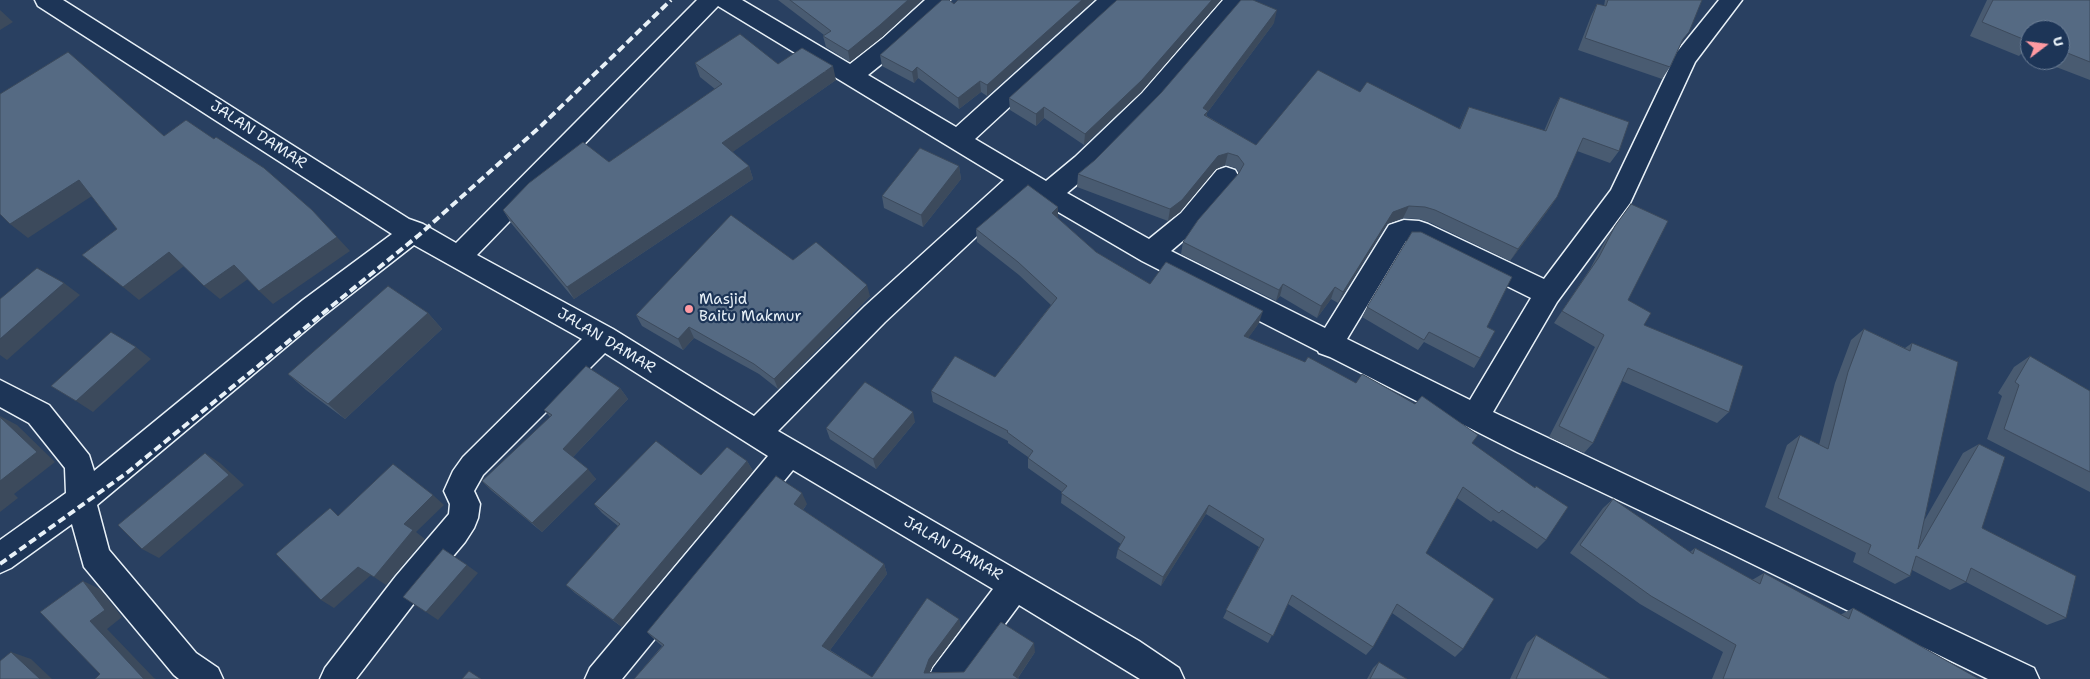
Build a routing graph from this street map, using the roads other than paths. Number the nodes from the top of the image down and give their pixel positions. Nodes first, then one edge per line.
1 (46, 0) edge
2 (711, 0) edge
3 (725, 0) edge
4 (939, 0) edge
5 (1111, 0) edge
6 (1236, 0) edge
7 (1731, 0) edge
8 (851, 76) junction
9 (958, 139) junction
10 (1226, 177) dead end
11 (1022, 179) junction
12 (1049, 193) junction
13 (414, 231) junction
14 (1151, 253) junction
15 (459, 257) junction
16 (1548, 294) junction
17 (603, 337) junction
18 (1329, 345) junction
19 (0, 392) edge
20 (1475, 417) junction
21 (756, 433) junction
22 (790, 453) junction
23 (81, 500) junction
24 (0, 558) edge
25 (1015, 585) junction
26 (207, 679) edge
27 (336, 679) edge
28 (601, 679) edge
29 (944, 679) edge
30 (1168, 679) edge
31 (2023, 679) edge

1 - 13 street, JALAN DAMAR
2 - 15 street
3 - 8 street
4 - 8 street
5 - 9 street
6 - 12 street
7 - 16 street
8 - 9 street
9 - 11 street
10 - 14 street
11 - 12 street
11 - 21 street
12 - 14 street
13 - 15 street, JALAN DAMAR
13 - 23 street
14 - 18 street
15 - 17 street, JALAN DAMAR
16 - 18 street
16 - 20 street
17 - 21 street, JALAN DAMAR
17 - 27 street
18 - 20 street
19 - 23 street
20 - 31 street
21 - 22 street, JALAN DAMAR
22 - 25 street, JALAN DAMAR
22 - 28 street
23 - 24 street
23 - 26 street
25 - 29 street
25 - 30 street, JALAN DAMAR

